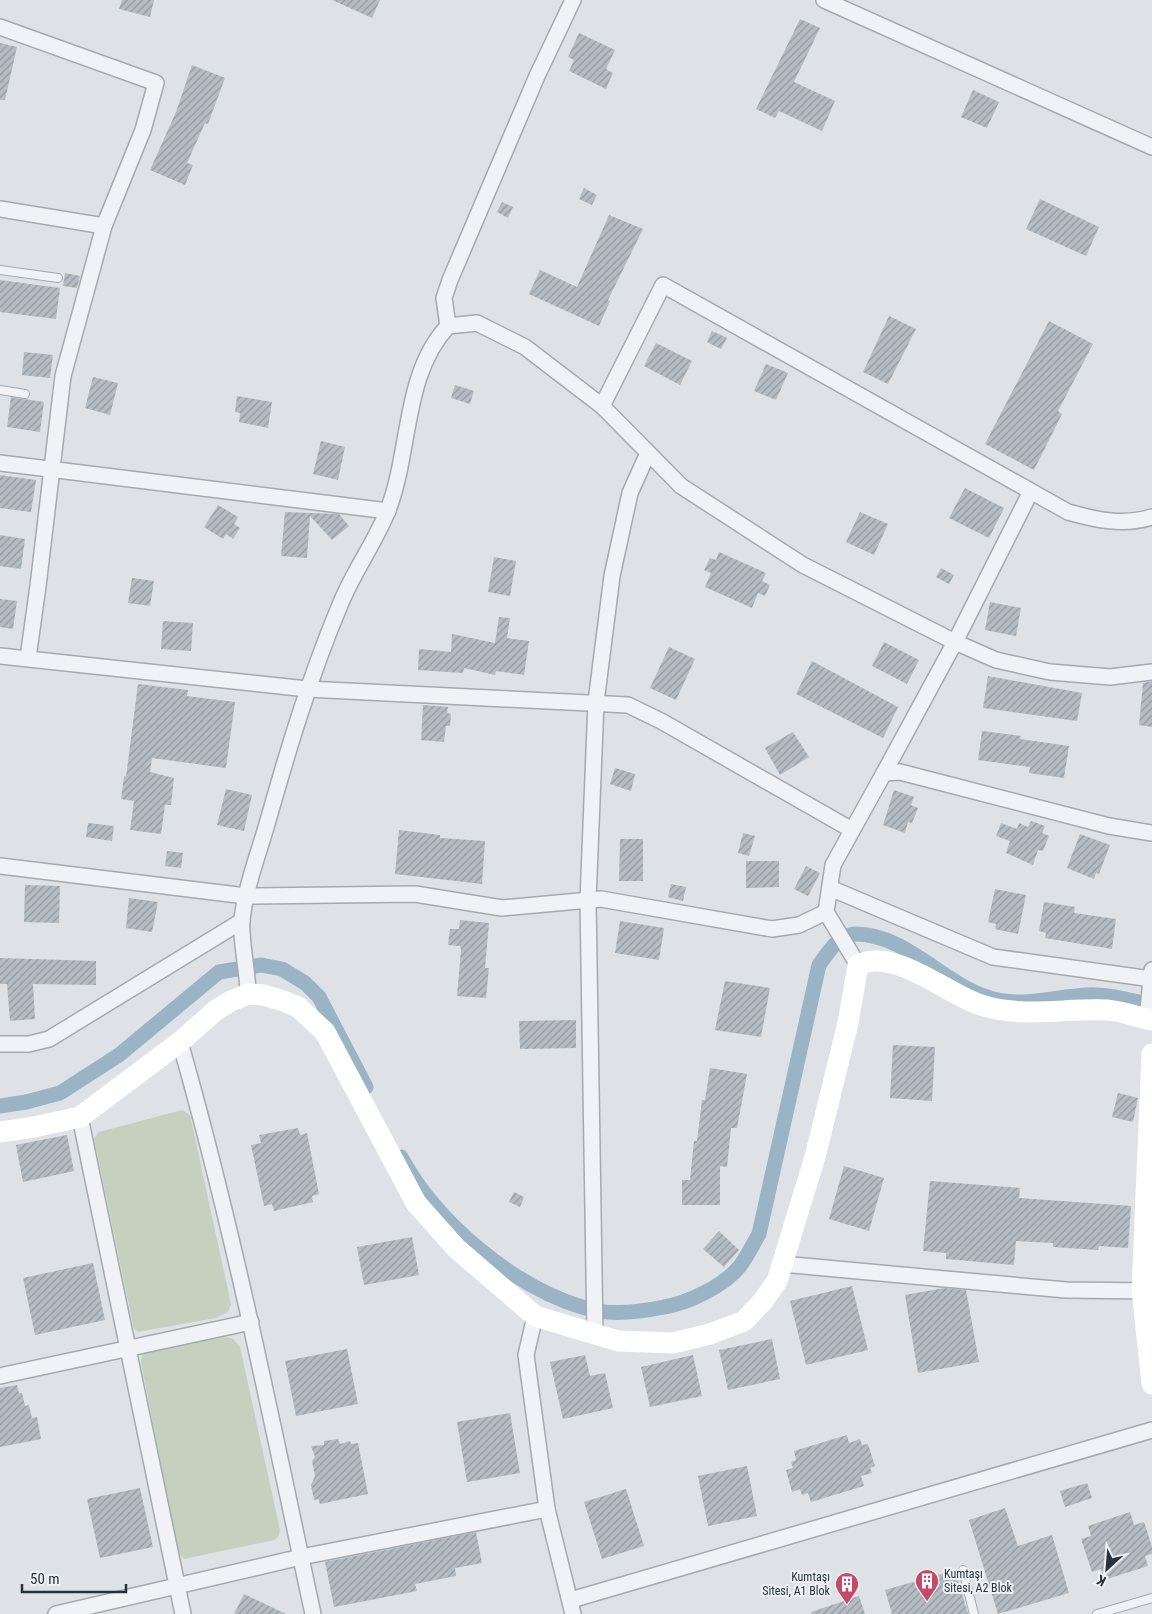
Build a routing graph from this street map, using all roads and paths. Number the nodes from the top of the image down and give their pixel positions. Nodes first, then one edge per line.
1 (573, 0) edge
2 (824, 0) edge
3 (0, 27) edge
4 (1152, 147) edge
5 (0, 209) edge
6 (104, 226) junction
7 (0, 270) edge
8 (58, 278) dead end
9 (448, 326) junction
10 (0, 390) edge
11 (25, 394) dead end
12 (602, 406) junction
13 (648, 453) junction
14 (0, 463) edge
15 (52, 469) junction
16 (1030, 493) junction
17 (388, 511) junction
18 (1152, 517) edge
19 (955, 642) junction
20 (0, 656) edge
21 (28, 658) junction
22 (1152, 672) edge
23 (308, 689) junction
24 (596, 702) junction
25 (884, 773) junction
26 (852, 830) junction
27 (1152, 833) edge
28 (0, 866) edge
29 (830, 888) junction
30 (246, 896) junction
31 (588, 900) junction
32 (826, 912) junction
33 (242, 921) junction
34 (858, 965) junction
35 (1152, 976) edge
36 (248, 988) junction
37 (1149, 1013) edge
38 (180, 1042) junction
39 (0, 1044) edge
40 (1152, 1054) edge
41 (80, 1117) junction
42 (0, 1132) edge
43 (782, 1264) junction
44 (1147, 1290) edge
45 (535, 1316) junction
46 (251, 1322) junction
47 (595, 1335) junction
48 (129, 1347) junction
49 (0, 1376) edge
50 (1152, 1384) edge
51 (1152, 1430) edge
52 (547, 1509) junction
53 (301, 1557) junction
54 (963, 1570) dead end
55 (176, 1587) junction
56 (1152, 1598) edge
57 (572, 1607) edge
58 (56, 1614) edge
59 (183, 1614) edge
60 (313, 1614) edge
61 (974, 1614) edge
62 (1097, 1614) edge

1 - 9 street
2 - 4 street
3 - 6 street
5 - 6 street
6 - 15 street
7 - 8 lane
9 - 12 street
9 - 17 street
10 - 11 lane
12 - 13 street
12 - 16 street
13 - 19 street
13 - 24 street
14 - 15 street
15 - 17 street
15 - 21 street
16 - 18 street
16 - 19 street
17 - 23 street
19 - 22 street
19 - 25 street
20 - 21 street
21 - 23 street
23 - 24 street
23 - 30 street
24 - 26 street
24 - 31 street
25 - 26 street
25 - 27 street
26 - 29 street
28 - 30 street
29 - 32 street
29 - 35 street
30 - 31 street
30 - 33 street
31 - 32 street
31 - 47 street
32 - 34 street
33 - 36 street
33 - 39 street
34 - 37 street
34 - 43 street
35 - 37 street
36 - 38 street
36 - 45 street
38 - 41 street
38 - 46 street
40 - 44 street
41 - 42 street
41 - 48 street
43 - 44 street
43 - 47 street
44 - 50 street
45 - 47 street
45 - 52 street
46 - 48 street
46 - 53 street
48 - 49 street
48 - 55 street
51 - 57 street
52 - 53 street
52 - 57 street
53 - 55 street
53 - 60 street
54 - 61 lane
55 - 58 street
55 - 59 street
56 - 62 lane

